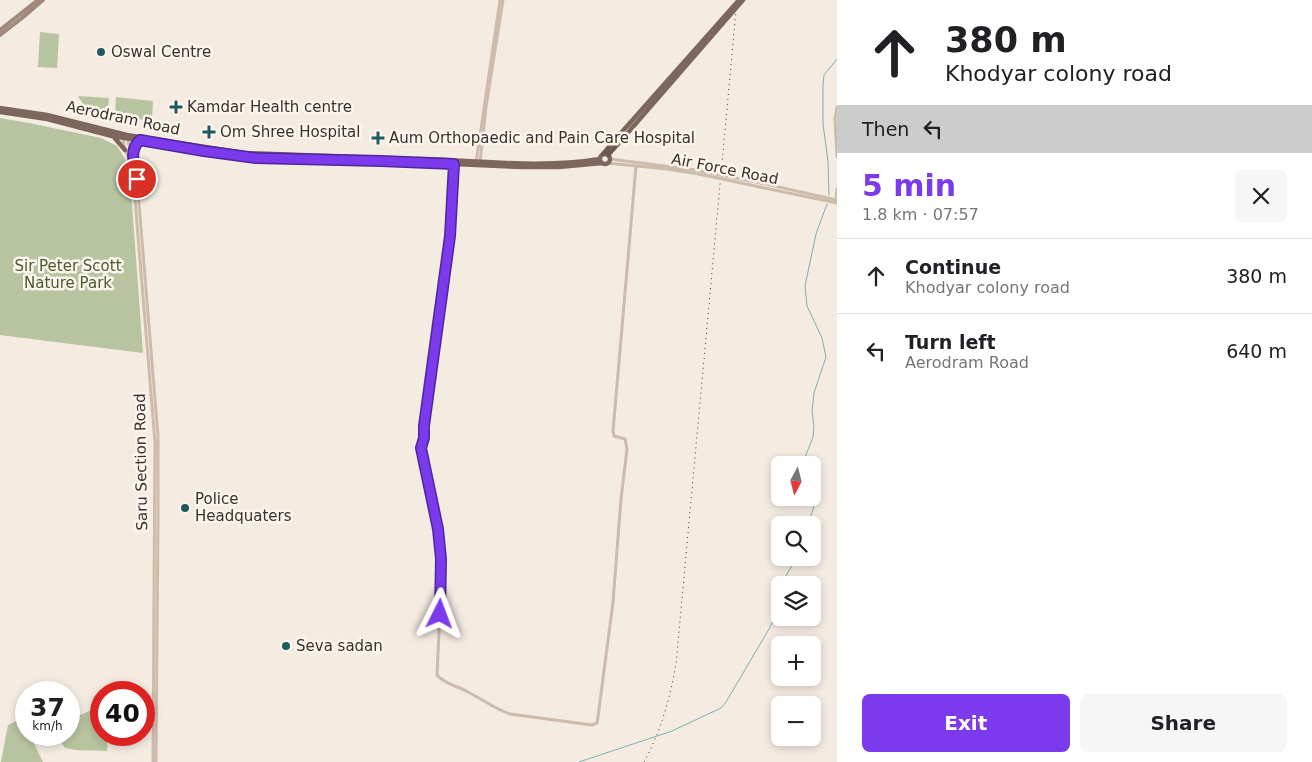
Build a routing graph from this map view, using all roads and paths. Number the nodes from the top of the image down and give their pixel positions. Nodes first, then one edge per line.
1 (38, 0) edge
2 (43, 0) edge
3 (500, 0) edge
4 (503, 0) edge
5 (739, 0) edge
6 (743, 0) edge
7 (0, 30) edge
8 (0, 35) edge
9 (837, 107) edge
10 (0, 108) edge
11 (0, 112) edge
12 (623, 135) junction
13 (112, 136) junction
14 (125, 136) junction
15 (140, 140) junction
16 (125, 150) junction
17 (132, 155) junction
18 (837, 157) edge
19 (605, 159) junction
20 (454, 162) junction
21 (478, 164) junction
22 (636, 166) junction
23 (760, 185) junction
24 (837, 189) edge
25 (837, 201) edge
26 (154, 762) edge

1 - 7 main road
2 - 8 main road
3 - 21 street
4 - 21 street
5 - 12 main road, bridge
6 - 12 main road, bridge
9 - 18 street
10 - 14 main road, Aerodram Road
11 - 13 main road, Aerodram Road
12 - 19 highway
13 - 14 main road, Aerodram Road
13 - 16 main road
14 - 15 main road, Aerodram Road
14 - 16 street, Saru Section Road
14 - 17 street, Saru Section Road
14 - 20 main road, Aerodram Road
15 - 17 main road
15 - 20 main road, Aerodram Road
16 - 26 street, Saru Section Road
17 - 26 street, Saru Section Road
19 - 21 main road, Aerodram Road
19 - 22 street, Air Force Road
19 - 23 street, Air Force Road, bridge
20 - 21 main road, Aerodram Road
20 - 22 street
22 - 23 street, Air Force Road, bridge
23 - 25 street, Air Force Road
24 - 25 street

